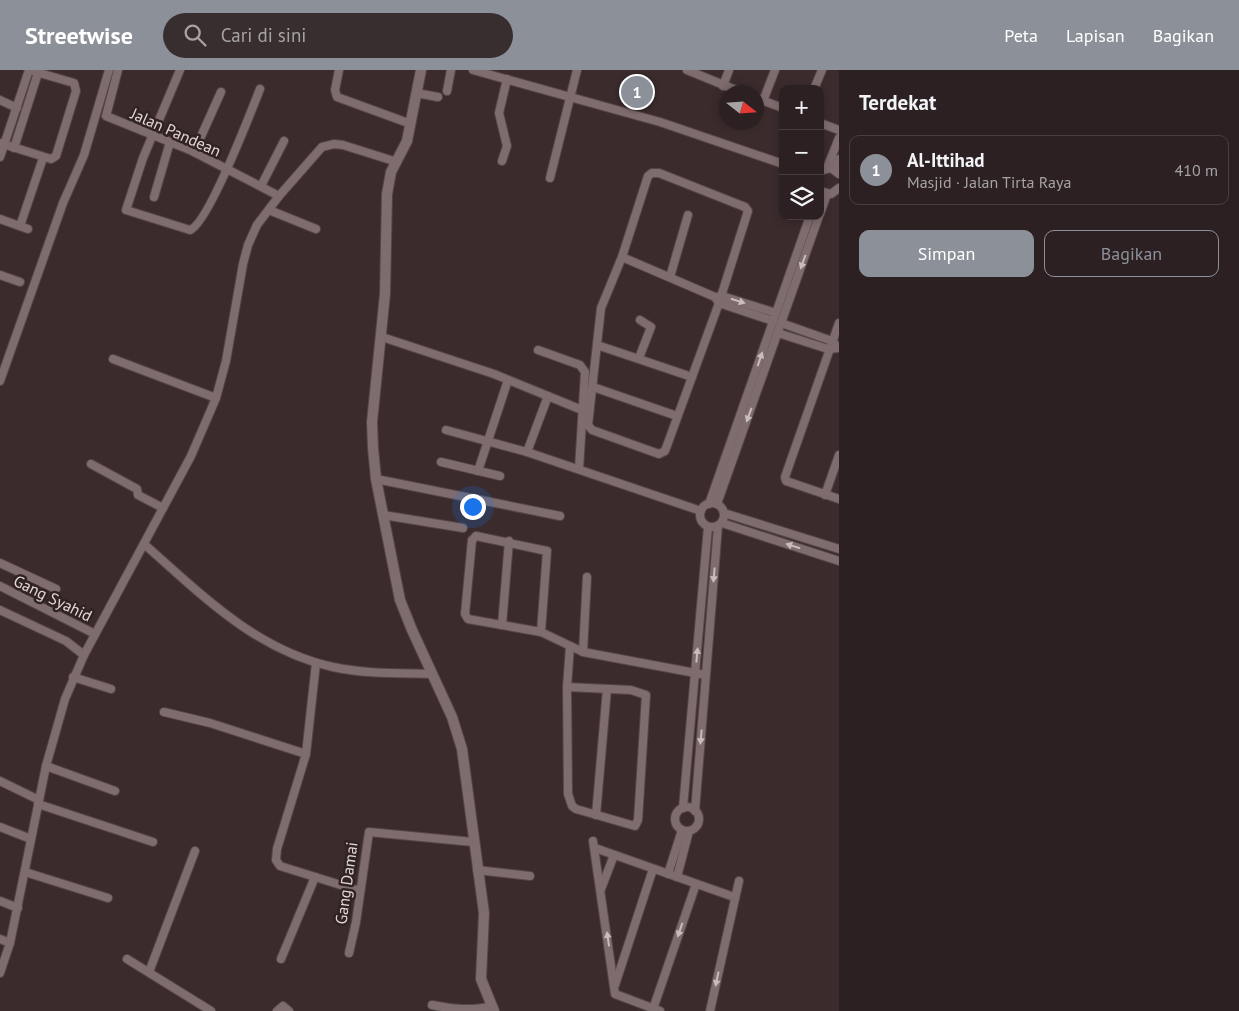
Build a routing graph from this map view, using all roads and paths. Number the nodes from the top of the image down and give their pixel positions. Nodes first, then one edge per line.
1 (29, 70) edge
2 (109, 70) edge
3 (118, 70) edge
4 (180, 70) edge
5 (339, 70) edge
6 (421, 70) edge
7 (452, 70) edge
8 (472, 70) edge
9 (577, 70) edge
10 (687, 70) edge
11 (729, 70) edge
12 (775, 70) edge
13 (822, 70) edge
14 (38, 72) junction
15 (507, 79) junction
16 (721, 85) edge
17 (723, 85) edge
18 (816, 85) edge
19 (260, 89) dead end
20 (447, 91) dead end
21 (221, 92) dead end
22 (764, 92) edge
23 (416, 93) junction
24 (438, 97) dead end
25 (570, 99) junction
26 (0, 100) edge
27 (764, 101) edge
28 (779, 107) edge
29 (17, 108) junction
30 (411, 124) junction
31 (824, 124) edge
32 (839, 130) edge
33 (153, 135) junction
34 (839, 138) edge
35 (284, 141) dead end
36 (170, 142) junction
37 (2, 144) edge
38 (14, 148) junction
39 (194, 152) junction
40 (0, 157) edge
41 (44, 158) junction
42 (839, 159) edge
43 (397, 162) junction
44 (502, 162) dead end
45 (779, 163) edge
46 (226, 170) junction
47 (824, 170) edge
48 (837, 172) edge
49 (550, 178) dead end
50 (261, 186) junction
51 (839, 190) edge
52 (824, 192) edge
53 (279, 196) junction
54 (154, 197) dead end
55 (269, 210) junction
56 (688, 215) dead end
57 (0, 219) edge
58 (809, 220) edge
59 (818, 220) edge
60 (316, 229) dead end
61 (622, 257) junction
62 (0, 275) edge
63 (670, 276) junction
64 (20, 282) dead end
65 (719, 299) junction
66 (777, 319) junction
67 (640, 320) dead end
68 (839, 322) edge
69 (778, 333) junction
70 (382, 337) junction
71 (832, 341) junction
72 (597, 344) junction
73 (838, 348) edge
74 (828, 349) junction
75 (538, 350) dead end
76 (639, 358) junction
77 (113, 360) dead end
78 (692, 377) junction
79 (508, 380) junction
80 (0, 381) edge
81 (592, 387) junction
82 (548, 396) junction
83 (216, 398) junction
84 (582, 410) junction
85 (677, 416) junction
86 (446, 430) dead end
87 (487, 441) junction
88 (527, 452) junction
89 (839, 455) edge
90 (441, 462) dead end
91 (91, 464) dead end
92 (578, 469) junction
93 (478, 471) junction
94 (500, 476) dead end
95 (376, 479) junction
96 (825, 494) junction
97 (839, 499) edge
98 (713, 504) junction
99 (163, 508) junction
100 (701, 511) junction
101 (724, 513) junction
102 (383, 515) junction
103 (560, 516) dead end
104 (720, 524) junction
105 (708, 527) junction
106 (463, 528) dead end
107 (509, 541) junction
108 (144, 544) junction
109 (839, 549) edge
110 (839, 561) edge
111 (0, 563) edge
112 (588, 577) dead end
113 (0, 586) edge
114 (56, 589) dead end
115 (0, 610) edge
116 (502, 625) junction
117 (541, 632) junction
118 (95, 634) junction
119 (570, 646) junction
120 (583, 652) junction
121 (84, 655) junction
122 (316, 663) junction
123 (695, 673) junction
124 (432, 674) junction
125 (706, 675) junction
126 (73, 677) junction
127 (567, 687) junction
128 (111, 689) dead end
129 (607, 689) junction
130 (164, 712) dead end
131 (306, 754) junction
132 (46, 766) junction
133 (0, 781) edge
134 (114, 791) dead end
135 (39, 802) junction
136 (683, 808) junction
137 (695, 811) junction
138 (596, 816) junction
139 (0, 827) edge
140 (685, 831) junction
141 (31, 839) junction
142 (152, 842) dead end
143 (473, 842) junction
144 (195, 851) dead end
145 (614, 855) junction
146 (653, 869) junction
147 (478, 870) junction
148 (26, 872) junction
149 (668, 874) junction
150 (530, 876) dead end
151 (315, 877) junction
152 (677, 877) junction
153 (739, 881) dead end
154 (696, 884) junction
155 (360, 891) junction
156 (601, 891) junction
157 (734, 897) junction
158 (108, 898) dead end
159 (0, 901) edge
160 (18, 908) junction
161 (0, 939) edge
162 (10, 943) junction
163 (348, 953) dead end
164 (281, 959) dead end
165 (127, 960) dead end
166 (2, 962) edge
167 (149, 972) junction
168 (0, 973) edge
169 (614, 987) junction
170 (432, 1005) dead end
171 (490, 1008) edge
172 (657, 1010) edge
173 (211, 1011) edge
174 (277, 1011) edge
175 (289, 1011) edge
176 (710, 1011) edge

1 - 14 street
1 - 29 street
2 - 80 street
3 - 33 street, Jalan Pandean
4 - 33 street
5 - 30 street
6 - 23 street
7 - 20 street
8 - 15 street
9 - 25 street
10 - 16 street
11 - 17 street
12 - 22 street
13 - 18 street
14 - 38 street
14 - 41 street
15 - 25 street
15 - 44 street
19 - 46 street
21 - 39 street
23 - 24 street
23 - 30 street
25 - 45 street
25 - 49 street
26 - 29 street
27 - 28 street
29 - 37 street
30 - 43 street
31 - 32 street
33 - 36 street, Jalan Pandean
33 - 46 street
34 - 47 street
35 - 50 street
36 - 39 street, Jalan Pandean
36 - 54 street
37 - 38 street
37 - 40 street
38 - 41 street
39 - 46 street, Jalan Pandean
41 - 57 street
42 - 48 street
43 - 53 street
43 - 70 street
46 - 50 street, Jalan Pandean
47 - 48 street
50 - 53 street, Jalan Pandean
51 - 52 street
53 - 55 street
55 - 60 street
55 - 83 street
56 - 63 street
58 - 66 street
59 -> 66 street
61 - 63 street
61 - 65 street
61 - 72 street
62 - 64 street
63 - 65 street
65 - 66 street
65 - 78 street
66 - 69 street
66 - 71 street
98 -> 66 street
67 - 76 street
68 - 71 street
69 - 74 street
69 -> 98 street
70 - 79 street
70 - 95 street
71 - 73 street
71 - 74 street
72 - 76 street
72 - 81 street
73 - 74 street
74 - 96 street
75 - 84 street
76 - 78 street
77 - 83 street
78 - 85 street
79 - 82 street
79 - 87 street
81 - 85 street
81 - 85 street
82 - 84 street
82 - 88 street
83 - 99 street
84 - 92 street
86 - 87 street
87 - 88 street
87 - 93 street
88 - 92 street
89 - 96 street
90 - 93 street
91 - 99 street
92 - 100 street
93 - 94 street
95 - 102 street
95 - 103 street
96 - 97 street
98 - 100 street
98 - 101 street
99 - 108 street
100 - 105 street
101 - 104 street
101 - 109 street
102 - 106 street
102 - 124 street
104 - 105 street
110 -> 104 street
104 -> 125 street
123 -> 105 street
107 - 116 street
107 - 116 street
107 - 117 street
108 - 118 street
108 - 122 street
111 - 114 street
112 - 120 street
113 - 118 street, Gang Syahid
115 - 121 street
116 - 117 street
117 - 119 street
118 - 121 street
119 - 120 street
119 - 127 street
120 - 123 street
121 - 126 street
122 - 124 street
122 - 131 street
123 - 125 street
123 - 136 street
124 - 143 street
125 -> 137 street
126 - 128 street
126 - 132 street
127 - 129 street
127 - 138 street
129 - 138 street
129 - 138 street
130 - 131 street
131 - 151 street
132 - 134 street
132 - 135 street
133 - 135 street
135 - 141 street
135 - 142 street
136 - 137 street
136 - 140 street
137 - 140 street
139 - 141 street
140 - 149 street
140 - 152 street
141 - 148 street
143 - 147 street
143 - 155 street, Gang Damai
144 - 167 street
145 - 146 street
145 - 156 street
145 - 156 street
146 - 149 street
146 - 169 street
147 - 150 street
147 - 171 street
148 - 158 street
148 - 160 street
149 - 152 street
151 - 155 street
151 - 164 street
152 - 154 street
153 - 157 street
154 - 157 street
154 -> 172 street
155 - 163 street, Gang Damai
169 -> 156 street
157 -> 176 street
159 - 160 street
160 - 162 street
161 - 162 street
162 - 166 street
165 - 167 street
166 - 168 street
167 - 173 street
169 - 172 street
170 - 171 street
174 - 175 street

